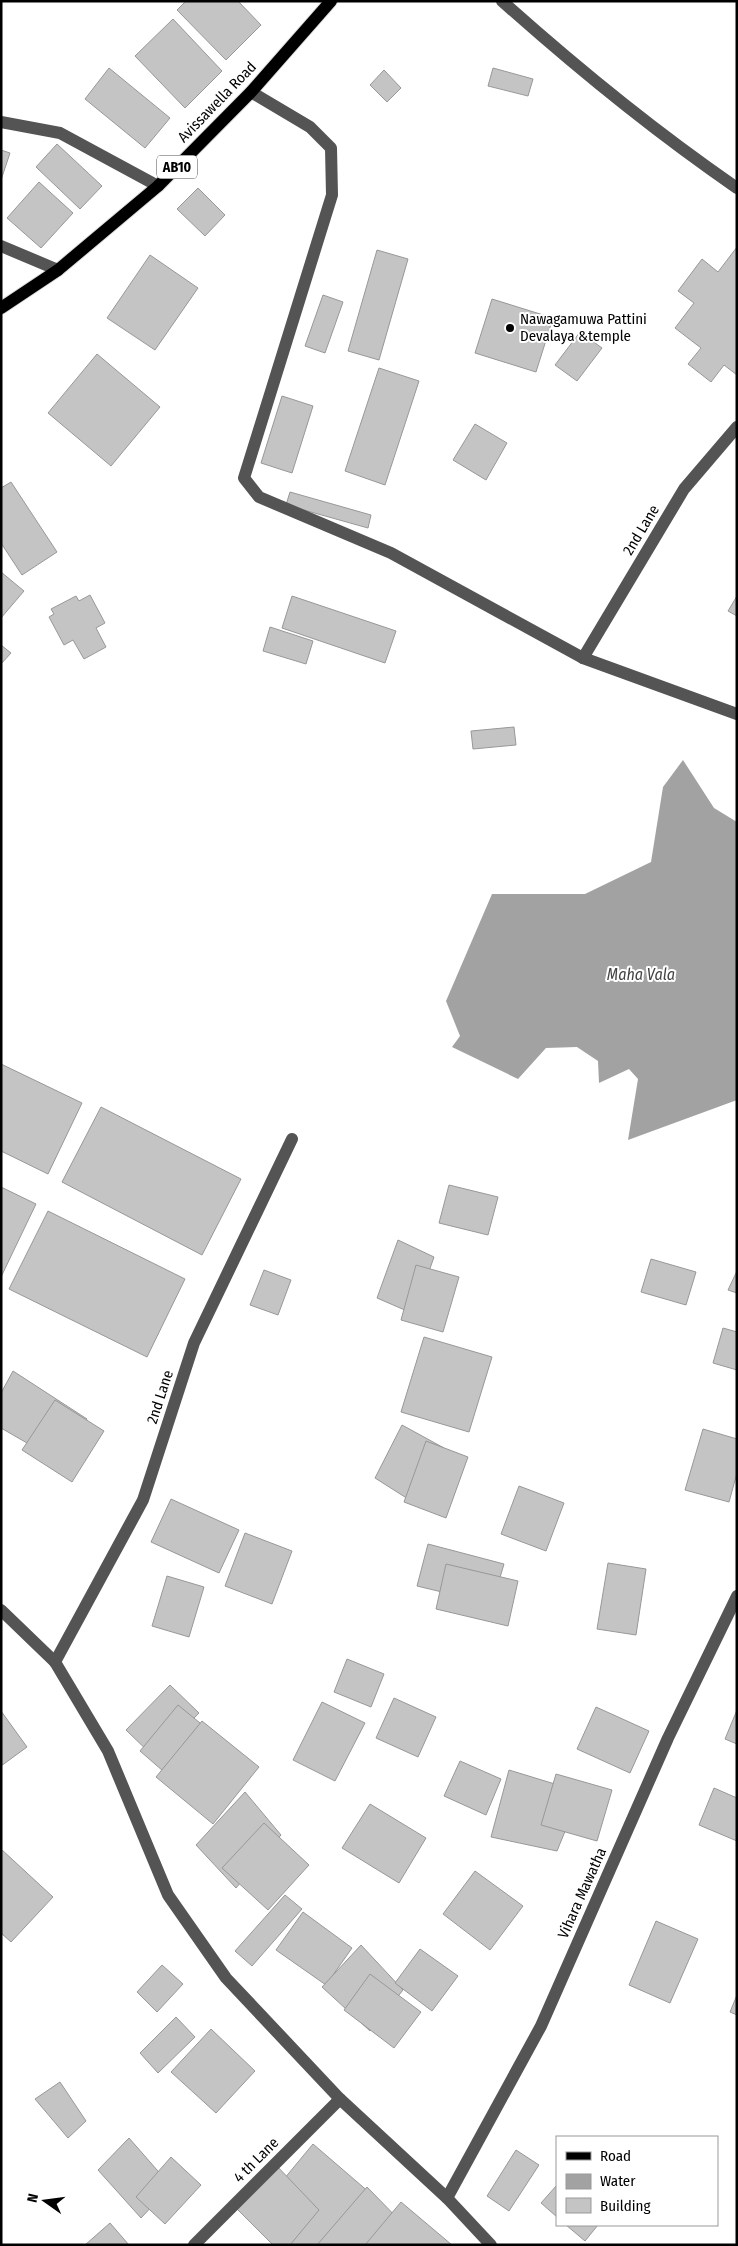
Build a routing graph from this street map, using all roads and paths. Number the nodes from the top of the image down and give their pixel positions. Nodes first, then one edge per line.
1 (331, 1) edge
2 (502, 1) edge
3 (251, 92) junction
4 (1, 122) edge
5 (158, 186) junction
6 (737, 188) edge
7 (1, 246) edge
8 (58, 270) junction
9 (1, 308) edge
10 (737, 427) edge
11 (584, 658) junction
12 (737, 714) edge
13 (292, 1139) dead end
14 (737, 1596) edge
15 (1, 1610) edge
16 (55, 1662) junction
17 (340, 2098) junction
18 (447, 2198) junction
19 (194, 2245) edge
20 (491, 2245) edge

1 - 3 main road, Avissawella Road / AB10
2 - 6 street
3 - 5 main road, Avissawella Road / AB10
3 - 11 street
4 - 5 street
5 - 8 main road, Avissawella Road / AB10
7 - 8 street
8 - 9 main road, Avissawella Road / AB10
10 - 11 street, 2nd Lane
11 - 12 street
13 - 16 street, 2nd Lane
14 - 18 street, Vihara Mawatha
15 - 16 street
16 - 17 street
17 - 18 street
17 - 19 street, 4 th Lane
18 - 20 street

